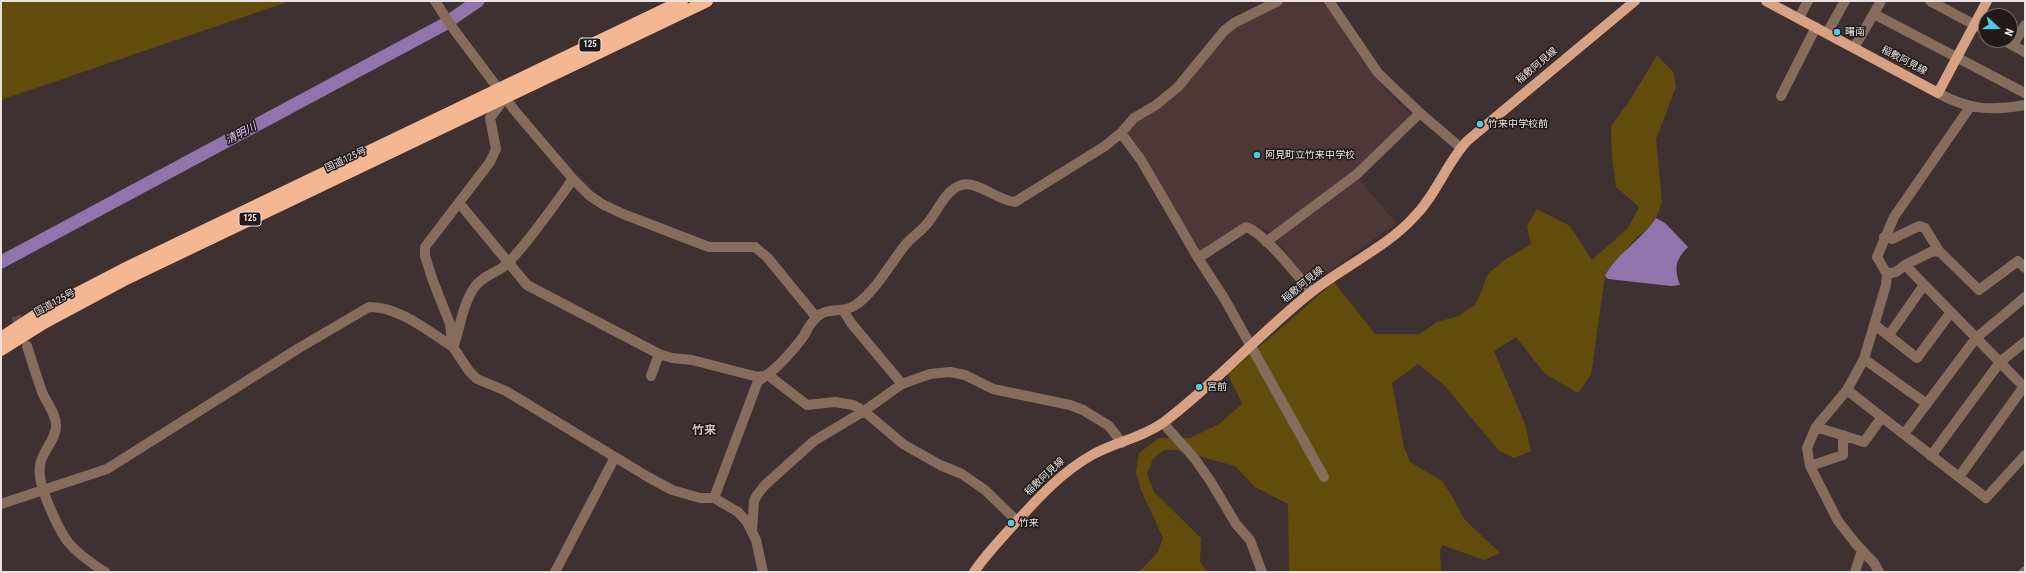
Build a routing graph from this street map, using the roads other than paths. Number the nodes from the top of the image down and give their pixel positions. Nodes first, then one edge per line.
1 (435, 1) edge
2 (682, 1) edge
3 (707, 1) edge
4 (1278, 1) edge
5 (1329, 1) edge
6 (1635, 1) edge
7 (1808, 1) edge
8 (1845, 1) edge
9 (1881, 1) edge
10 (1930, 1) edge
11 (1987, 1) edge
12 (1770, 2) edge
13 (1874, 14) junction
14 (1799, 18) junction
15 (1974, 25) junction
16 (2025, 25) edge
17 (1816, 27) junction
18 (1978, 27) edge
19 (1827, 33) junction
20 (2018, 37) edge
21 (1854, 48) junction
22 (1957, 58) junction
23 (501, 93) junction
24 (1938, 93) junction
25 (2025, 93) edge
26 (1781, 96) dead end
27 (2025, 105) edge
28 (1970, 107) junction
29 (1420, 113) junction
30 (1121, 133) junction
31 (1461, 148) junction
32 (573, 179) junction
33 (460, 204) junction
34 (1884, 237) junction
35 (1266, 242) junction
36 (1939, 251) junction
37 (1198, 258) junction
38 (509, 263) junction
39 (1905, 265) junction
40 (2025, 268) edge
41 (1887, 274) junction
42 (1924, 285) junction
43 (1311, 292) junction
44 (2025, 297) edge
45 (843, 310) junction
46 (1951, 312) junction
47 (816, 317) junction
48 (1875, 325) junction
49 (1889, 334) junction
50 (1, 338) edge
51 (1976, 338) junction
52 (2025, 342) edge
53 (27, 346) dead end
54 (1250, 346) junction
55 (453, 347) junction
56 (1, 350) edge
57 (659, 354) junction
58 (1864, 359) junction
59 (2000, 362) junction
60 (768, 375) junction
61 (650, 376) dead end
62 (902, 384) junction
63 (2024, 386) edge
64 (1847, 390) junction
65 (1927, 404) junction
66 (864, 411) junction
67 (1882, 417) junction
68 (1163, 423) junction
69 (1816, 427) junction
70 (1904, 434) junction
71 (1843, 435) junction
72 (1122, 443) junction
73 (2025, 455) edge
74 (1931, 456) junction
75 (615, 457) junction
76 (1810, 466) junction
77 (1324, 477) dead end
78 (1959, 477) junction
79 (42, 490) junction
80 (714, 498) junction
81 (1, 504) edge
82 (1017, 521) junction
83 (752, 531) junction
84 (1862, 550) junction
85 (105, 572) edge
86 (555, 572) edge
87 (763, 572) edge
88 (974, 572) edge
89 (1262, 572) edge
90 (1854, 572) edge
91 (1879, 572) edge

1 - 23 street
2 - 23 highway, 国道125号 / 125
3 - 23 highway, 国道125号 / 125
4 - 30 street
5 - 29 street
6 - 31 main road, 稲敷阿見線
7 - 14 street
8 - 19 street
9 - 13 street
10 - 15 street
11 - 15 main road
12 - 14 main road, 稲敷阿見線
13 - 21 street
13 - 22 street
14 - 17 main road, 稲敷阿見線
15 - 18 street
15 - 22 main road
16 - 20 street
17 - 19 main road, 稲敷阿見線
17 - 26 street
19 - 21 main road, 稲敷阿見線
21 - 24 main road, 稲敷阿見線
22 - 24 main road
22 - 25 street
23 - 32 street
23 - 33 street
23 - 50 highway, 国道125号 / 125
23 - 56 highway, 国道125号 / 125
24 - 28 street
27 - 28 street
28 - 34 street
29 - 31 street
29 - 35 street
30 - 37 street
30 - 45 street
31 - 43 main road, 稲敷阿見線
32 - 38 street
32 - 47 street
33 - 38 street
33 - 55 street
34 - 36 street
34 - 41 street
35 - 37 street
35 - 43 street
36 - 39 street
36 - 40 street
37 - 54 street
38 - 55 street
38 - 57 street
39 - 41 street
39 - 42 street
41 - 48 street
42 - 46 street
42 - 49 street
43 - 54 main road, 稲敷阿見線
44 - 51 street
45 - 47 street
45 - 62 street
46 - 49 street
46 - 51 street
47 - 60 street
48 - 49 street
48 - 58 street
51 - 59 street
51 - 65 street
52 - 59 street
53 - 79 street
54 - 68 main road, 稲敷阿見線
54 - 77 street
55 - 75 street
55 - 79 street
57 - 60 street
57 - 61 street
58 - 64 street
58 - 65 street
59 - 63 street
59 - 74 street
60 - 66 street
60 - 80 street
62 - 66 street
62 - 72 street
63 - 78 street
64 - 67 street
64 - 69 street
65 - 70 street
66 - 82 street
66 - 83 street
67 - 70 street
67 - 71 street
68 - 72 main road, 稲敷阿見線
68 - 89 street
69 - 71 street
69 - 76 street
70 - 74 street
71 - 76 street
72 - 82 main road, 稲敷阿見線
73 - 78 street
74 - 78 street
75 - 80 street
75 - 86 street
76 - 84 street
79 - 81 street
79 - 85 street
80 - 83 street
82 - 88 main road, 稲敷阿見線
83 - 87 street
84 - 90 street
84 - 91 street

